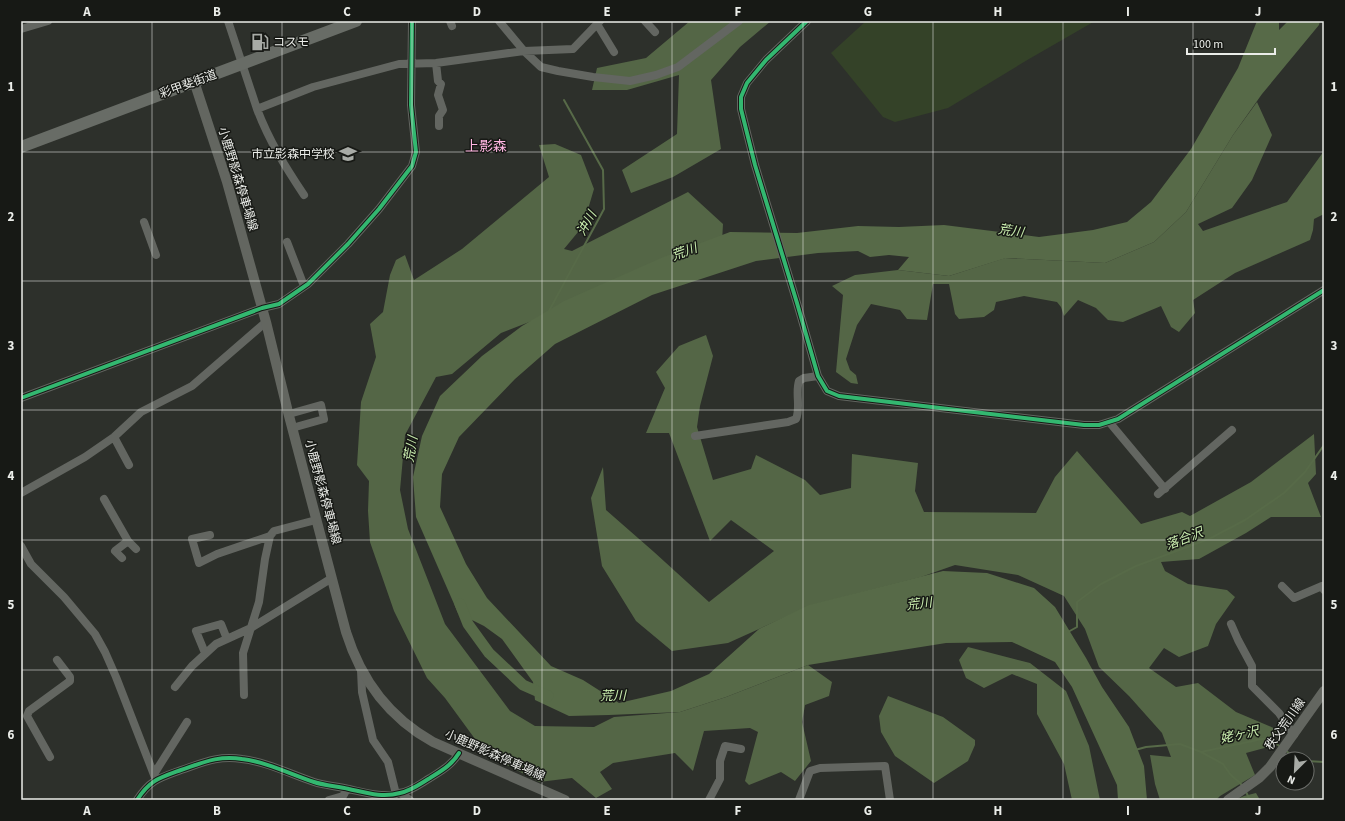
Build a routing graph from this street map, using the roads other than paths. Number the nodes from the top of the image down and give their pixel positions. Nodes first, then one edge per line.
1 (48, 21) edge
2 (228, 21) edge
3 (356, 21) edge
4 (412, 21) edge
5 (499, 21) edge
6 (645, 21) edge
7 (739, 21) edge
8 (807, 21) edge
9 (596, 23) edge
10 (21, 29) edge
11 (655, 32) dead end
12 (524, 51) junction
13 (614, 52) dead end
14 (436, 63) junction
15 (242, 64) junction
16 (412, 64) junction
17 (194, 81) junction
18 (257, 109) junction
19 (439, 126) dead end
20 (21, 147) edge
21 (304, 195) dead end
22 (144, 222) dead end
23 (287, 242) dead end
24 (156, 255) dead end
25 (304, 286) junction
26 (1322, 295) edge
27 (262, 308) junction
28 (266, 322) junction
29 (818, 376) junction
30 (21, 398) edge
31 (289, 414) junction
32 (1110, 423) junction
33 (292, 428) junction
34 (1232, 430) dead end
35 (695, 436) dead end
36 (114, 437) junction
37 (129, 465) dead end
38 (1165, 489) junction
39 (21, 493) edge
40 (1158, 494) dead end
41 (104, 499) dead end
42 (316, 520) junction
43 (210, 535) dead end
44 (270, 536) junction
45 (128, 541) junction
46 (21, 546) edge
47 (136, 549) dead end
48 (122, 558) dead end
49 (332, 578) junction
50 (1282, 586) dead end
51 (1324, 590) edge
52 (1231, 624) dead end
53 (251, 628) junction
54 (227, 639) junction
55 (205, 653) junction
56 (57, 660) dead end
57 (361, 670) junction
58 (175, 687) dead end
59 (1324, 691) edge
60 (244, 695) dead end
61 (186, 722) dead end
62 (1294, 735) junction
63 (741, 749) dead end
64 (459, 753) junction
65 (50, 757) dead end
66 (155, 777) junction
67 (347, 788) junction
68 (398, 794) junction
69 (891, 799) edge
70 (137, 800) edge
71 (329, 800) edge
72 (410, 800) edge
73 (565, 800) edge
74 (709, 800) edge
75 (799, 800) edge
76 (1228, 800) edge

1 - 10 street
2 - 15 street
3 - 15 highway, 彩甲斐街道
4 - 16 street
5 - 12 street
6 - 11 street
7 - 12 street
8 - 29 street
9 - 12 street
9 - 13 street
12 - 14 street
14 - 16 street
14 - 19 street
15 - 17 highway, 彩甲斐街道
15 - 18 street
16 - 18 street
16 - 25 street
17 - 20 highway, 彩甲斐街道
17 - 27 main road, 小鹿野影森停車場線
18 - 21 street
22 - 24 street
23 - 25 street
25 - 27 street
26 - 32 street
27 - 28 main road, 小鹿野影森停車場線
27 - 30 street
28 - 31 main road, 小鹿野影森停車場線
28 - 36 street
29 - 32 street
29 - 35 street
31 - 33 main road, 小鹿野影森停車場線
31 - 33 street
32 - 38 street
33 - 42 main road, 小鹿野影森停車場線
34 - 38 street
36 - 37 street
36 - 39 street
38 - 40 street
41 - 45 street
42 - 44 street
42 - 49 main road, 小鹿野影森停車場線
43 - 44 street
44 - 53 street
45 - 47 street
45 - 48 street
46 - 66 street
49 - 53 street
49 - 57 main road, 小鹿野影森停車場線
50 - 51 street
52 - 62 street
53 - 54 street
53 - 60 street
54 - 55 street
54 - 55 street
55 - 58 street
56 - 65 street
57 - 64 main road, 小鹿野影森停車場線
57 - 68 street
59 - 62 main road, 秩父荒川線
61 - 66 street
62 - 76 main road, 秩父荒川線
63 - 74 street
64 - 68 street
64 - 73 main road, 小鹿野影森停車場線
66 - 67 street
66 - 70 street
67 - 68 street
67 - 71 street
68 - 72 street
69 - 75 street

